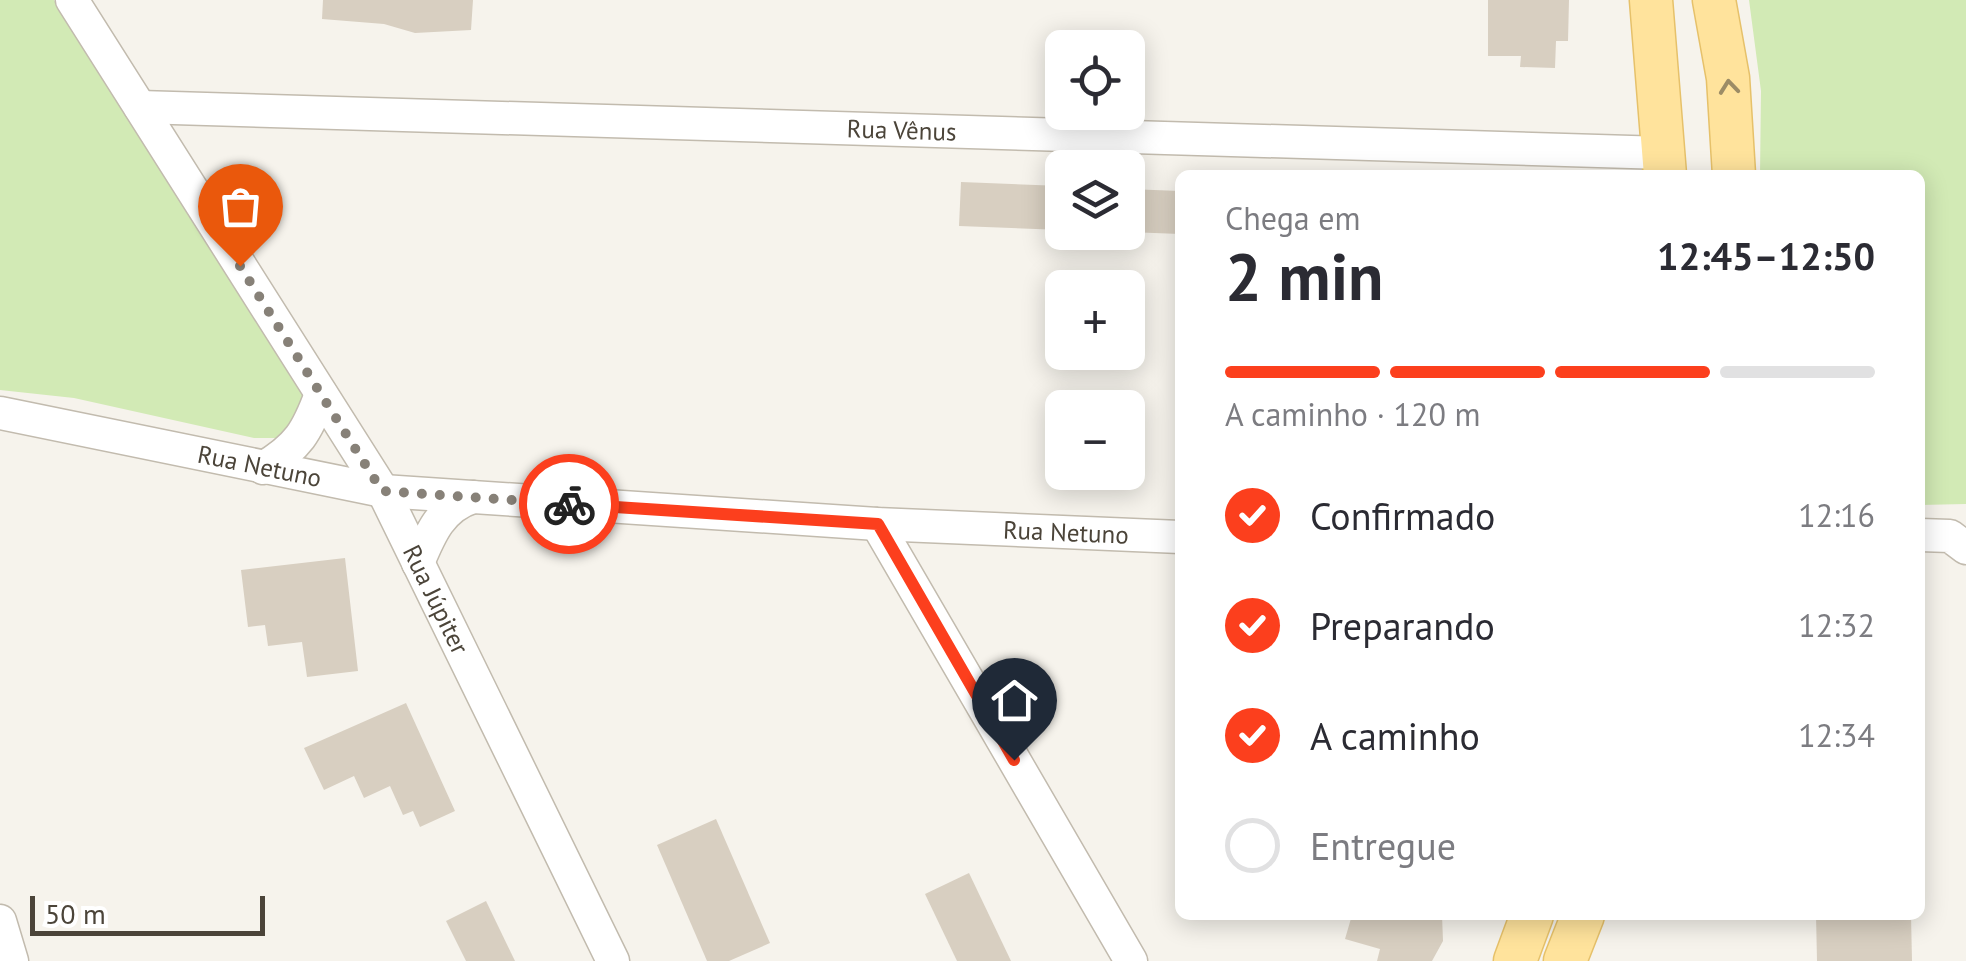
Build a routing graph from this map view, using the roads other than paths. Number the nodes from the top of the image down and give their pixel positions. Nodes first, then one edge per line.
1 (72, 0) edge
2 (1650, 0) edge
3 (1714, 0) edge
4 (140, 107) junction
5 (1664, 164) edge
6 (1734, 170) edge
7 (321, 394) junction
8 (0, 413) edge
9 (263, 468) junction
10 (382, 491) junction
11 (473, 498) junction
12 (878, 524) junction
13 (942, 527) junction
14 (1925, 536) edge
15 (1175, 537) edge
16 (1966, 548) edge
17 (418, 563) junction
18 (917, 593) junction
19 (1530, 920) edge
20 (1581, 920) edge
21 (0, 921) edge
22 (12, 961) edge
23 (613, 961) edge
24 (1131, 961) edge
25 (1514, 961) edge
26 (1566, 961) edge

1 - 4 street, Rua Júpiter
2 - 5 main road
6 -> 3 main road
4 - 5 street, Rua Vênus
4 - 7 street, Rua Júpiter
7 - 9 street
7 - 10 street, Rua Júpiter
8 - 9 street, Rua Netuno
9 - 10 street, Rua Netuno
10 - 11 street, Rua Netuno
10 - 17 street, Rua Júpiter
11 - 12 street, Rua Netuno
11 - 17 street
12 - 13 street, Rua Netuno
12 - 18 street
13 - 15 street, Rua Netuno
13 - 18 street
14 - 16 street
17 - 23 street, Rua Júpiter
18 - 24 street
19 - 25 main road
20 - 26 main road
21 - 22 street

